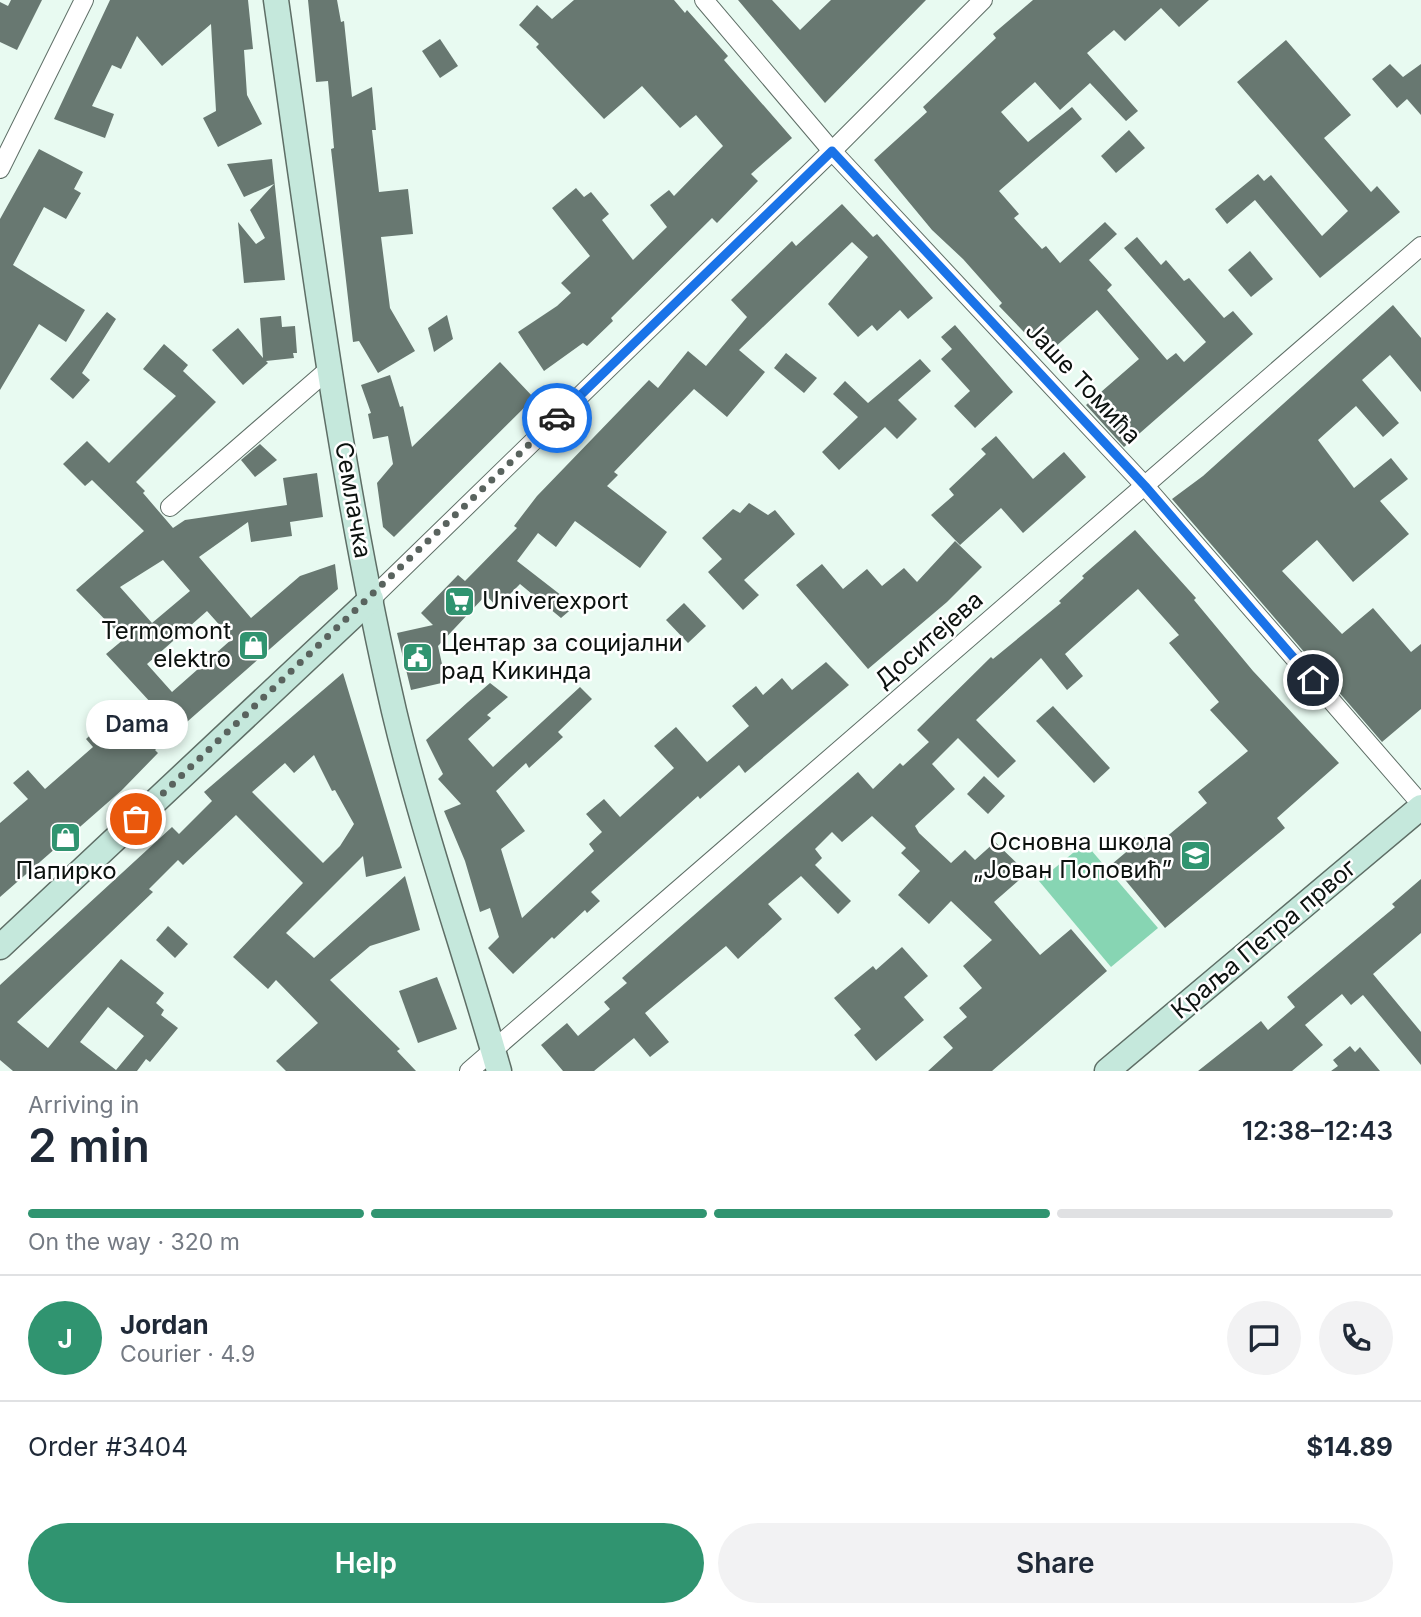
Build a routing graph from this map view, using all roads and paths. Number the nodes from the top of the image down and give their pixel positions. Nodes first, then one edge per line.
1 (84, 0) edge
2 (276, 0) edge
3 (704, 0) edge
4 (983, 0) edge
5 (832, 151) junction
6 (0, 169) edge
7 (1421, 246) edge
8 (329, 369) junction
9 (1145, 486) junction
10 (170, 507) dead end
11 (371, 599) junction
12 (1421, 805) edge
13 (0, 947) edge
14 (496, 1060) edge
15 (469, 1071) edge
16 (1107, 1071) edge

1 - 6 street
2 - 8 main road, Семлачка
3 - 5 street, Јаше Томића
4 - 5 street
5 - 9 street, Јаше Томића
5 - 11 street
7 - 9 street, Доситејева
8 - 10 street
8 - 11 main road, Семлачка
9 - 12 street, Јаше Томића
9 - 14 street, Доситејева
11 - 13 main road
11 - 14 main road, Семлачка
12 - 16 main road, Краља Петра првог
14 - 15 street, Доситејева

